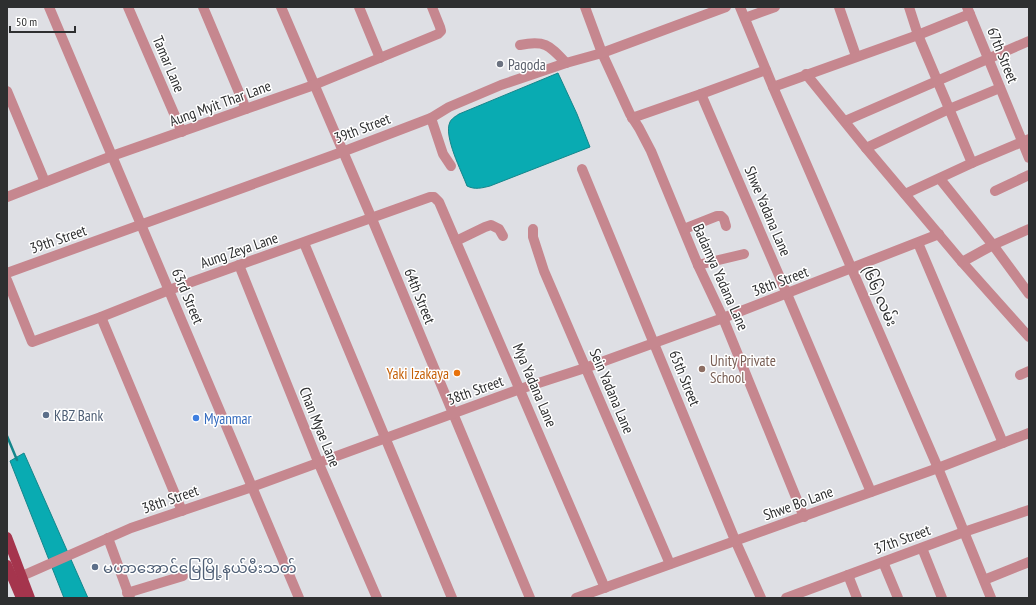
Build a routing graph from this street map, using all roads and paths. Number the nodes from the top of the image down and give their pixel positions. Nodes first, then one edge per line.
1 (49, 7) edge
2 (128, 7) edge
3 (203, 7) edge
4 (281, 7) edge
5 (359, 7) edge
6 (432, 7) edge
7 (585, 7) edge
8 (726, 7) edge
9 (740, 7) edge
10 (775, 7) edge
11 (839, 7) edge
12 (909, 7) edge
13 (969, 11) edge
14 (745, 18) junction
15 (918, 35) junction
16 (1029, 41) edge
17 (520, 45) dead end
18 (602, 53) junction
19 (856, 56) junction
20 (380, 58) junction
21 (989, 59) junction
22 (566, 63) junction
23 (766, 70) junction
24 (806, 74) junction
25 (938, 80) junction
26 (314, 85) junction
27 (773, 87) junction
28 (1000, 88) junction
29 (7, 91) edge
30 (701, 94) junction
31 (246, 109) junction
32 (949, 109) junction
33 (431, 118) junction
34 (632, 118) junction
35 (845, 121) junction
36 (182, 132) junction
37 (1026, 140) edge
38 (866, 148) junction
39 (342, 152) junction
40 (112, 156) junction
41 (1029, 158) edge
42 (972, 163) junction
43 (451, 166) dead end
44 (582, 169) dead end
45 (1029, 176) edge
46 (940, 179) junction
47 (45, 182) junction
48 (995, 191) dead end
49 (905, 194) junction
50 (434, 197) joint
51 (7, 198) edge
52 (372, 219) junction
53 (141, 226) junction
54 (726, 226) dead end
55 (532, 229) dead end
56 (1029, 229) edge
57 (684, 230) junction
58 (939, 234) junction
59 (503, 236) dead end
60 (456, 240) junction
61 (304, 243) junction
62 (918, 243) junction
63 (993, 245) junction
64 (744, 254) dead end
65 (962, 262) junction
66 (239, 265) junction
67 (698, 265) junction
68 (851, 269) junction
69 (7, 273) edge
70 (7, 280) edge
71 (169, 290) junction
72 (788, 294) junction
73 (1029, 294) edge
74 (101, 317) junction
75 (723, 318) junction
76 (1029, 321) edge
77 (1020, 326) junction
78 (1029, 337) edge
79 (654, 342) junction
80 (585, 368) junction
81 (520, 389) junction
82 (452, 414) junction
83 (1029, 433) edge
84 (385, 438) junction
85 (1003, 443) junction
86 (319, 464) junction
87 (938, 468) junction
88 (252, 487) junction
89 (871, 492) junction
90 (1029, 510) edge
91 (182, 511) junction
92 (804, 517) junction
93 (964, 532) junction
94 (7, 537) edge
95 (108, 538) junction
96 (735, 542) junction
97 (922, 548) junction
98 (883, 562) junction
99 (1029, 562) edge
100 (670, 564) junction
101 (7, 565) edge
102 (848, 575) junction
103 (22, 576) junction
104 (183, 576) dead end
105 (984, 580) junction
106 (605, 588) junction
107 (813, 593) edge
108 (128, 595) edge
109 (23, 597) edge
110 (299, 598) edge
111 (377, 598) edge
112 (452, 598) edge
113 (530, 598) edge
114 (576, 598) edge
115 (761, 598) edge
116 (786, 598) edge
117 (857, 598) edge
118 (898, 598) edge
119 (942, 598) edge
120 (991, 598) edge

1 - 40 street, 63rd Street
2 - 36 street, Tamar Lane
3 - 31 street
4 - 26 street, 64th Street
5 - 20 street
6 - 20 street, Aung Myit Thar Lane
7 - 18 street, Badamya Yadana Lane
8 - 18 street, 39th Street
9 - 14 street, (၆၆) လမ်း
10 - 14 street
11 - 19 street
12 - 15 street
13 - 15 street
13 - 21 street, 67th Street
14 - 23 street, (၆၆) လမ်း
15 - 19 street
15 - 25 street
16 - 21 street
17 - 22 street
18 - 22 street, 39th Street
18 - 34 street, Badamya Yadana Lane
19 - 24 street
20 - 26 street, Aung Myit Thar Lane
21 - 25 street
21 - 28 street, 67th Street
22 - 33 street, 39th Street
23 - 27 street, (၆၆) လမ်း
23 - 30 street
24 - 27 street
24 - 35 street
25 - 32 street
25 - 35 street
26 - 31 street, Aung Myit Thar Lane
26 - 39 street, 64th Street
27 - 68 street, (၆၆) လမ်း
28 - 32 street
28 - 37 street, 67th Street
29 - 47 street
30 - 34 street
30 - 72 street, Shwe Yadana Lane
31 - 36 street, Aung Myit Thar Lane
32 - 38 street
32 - 42 street
33 - 39 street, 39th Street
33 - 43 street
34 - 57 street, Badamya Yadana Lane
35 - 38 street
36 - 40 street, Aung Myit Thar Lane
37 - 41 street, 67th Street
37 - 42 street
38 - 49 street
39 - 52 street, 64th Street
39 - 53 street, 39th Street
40 - 47 street, Aung Myit Thar Lane
40 - 53 street, 63rd Street
42 - 46 street
44 - 79 street, 65th Street
45 - 48 street
46 - 49 street
46 - 63 street
47 - 51 street, Aung Myit Thar Lane
49 - 58 street
50 - 52 street, Aung Zeya Lane
50 - 60 street, Mya Yadana Lane
52 - 61 street, Aung Zeya Lane
52 - 82 street, 64th Street
53 - 69 street, 39th Street
53 - 71 street, 63rd Street
54 - 57 street
55 - 80 street, Sein Yadana Lane
56 - 63 street
57 - 67 street, Badamya Yadana Lane
58 - 62 street, 38th Street
58 - 65 street
59 - 60 street
60 - 81 street, Mya Yadana Lane
61 - 66 street, Aung Zeya Lane
61 - 84 street
62 - 68 street, 38th Street
62 - 85 street
63 - 65 street
63 - 73 street
64 - 67 street
65 - 77 street
66 - 71 street, Aung Zeya Lane
66 - 86 street, Chan Myae Lane
67 - 75 street, Badamya Yadana Lane
68 - 72 street, 38th Street
68 - 87 street, (၆၆) လမ်း
70 - 74 street, Aung Zeya Lane
71 - 74 street, Aung Zeya Lane
71 - 88 street, 63rd Street
72 - 75 street, 38th Street
72 - 89 street, Shwe Yadana Lane
74 - 91 street
75 - 79 street, 38th Street
75 - 92 street, Badamya Yadana Lane
76 - 77 street
77 - 78 street
79 - 80 street, 38th Street
79 - 96 street, 65th Street
80 - 81 street, 38th Street
80 - 100 street, Sein Yadana Lane
81 - 82 street, 38th Street
81 - 106 street, Mya Yadana Lane
82 - 84 street, 38th Street
82 - 113 street, 64th Street
83 - 85 street, Shwe Bo Lane
84 - 86 street, 38th Street
84 - 112 street
85 - 87 street, Shwe Bo Lane
86 - 88 street, 38th Street
86 - 111 street, Chan Myae Lane
87 - 89 street, Shwe Bo Lane
87 - 93 street, (၆၆) လမ်း
88 - 91 street, 38th Street
88 - 110 street, 63rd Street
89 - 92 street, Shwe Bo Lane
90 - 93 street, 37th Street
91 - 95 street, 38th Street
92 - 96 street, Shwe Bo Lane
93 - 97 street, 37th Street
93 - 105 street, (၆၆) လမ်း
94 - 103 main road
95 - 103 street, 38th Street
95 - 108 street
96 - 100 street, Shwe Bo Lane
96 - 115 street, 65th Street
97 - 98 street, 37th Street
97 - 119 street
98 - 102 street, 37th Street
98 - 118 street
99 - 105 street
100 - 106 street, Shwe Bo Lane
101 - 109 main road
102 - 107 street, 37th Street
102 - 117 street
103 - 109 main road
104 - 108 street
105 - 120 street, (၆၆) လမ်း
106 - 114 street, Shwe Bo Lane
107 - 116 street, 37th Street

